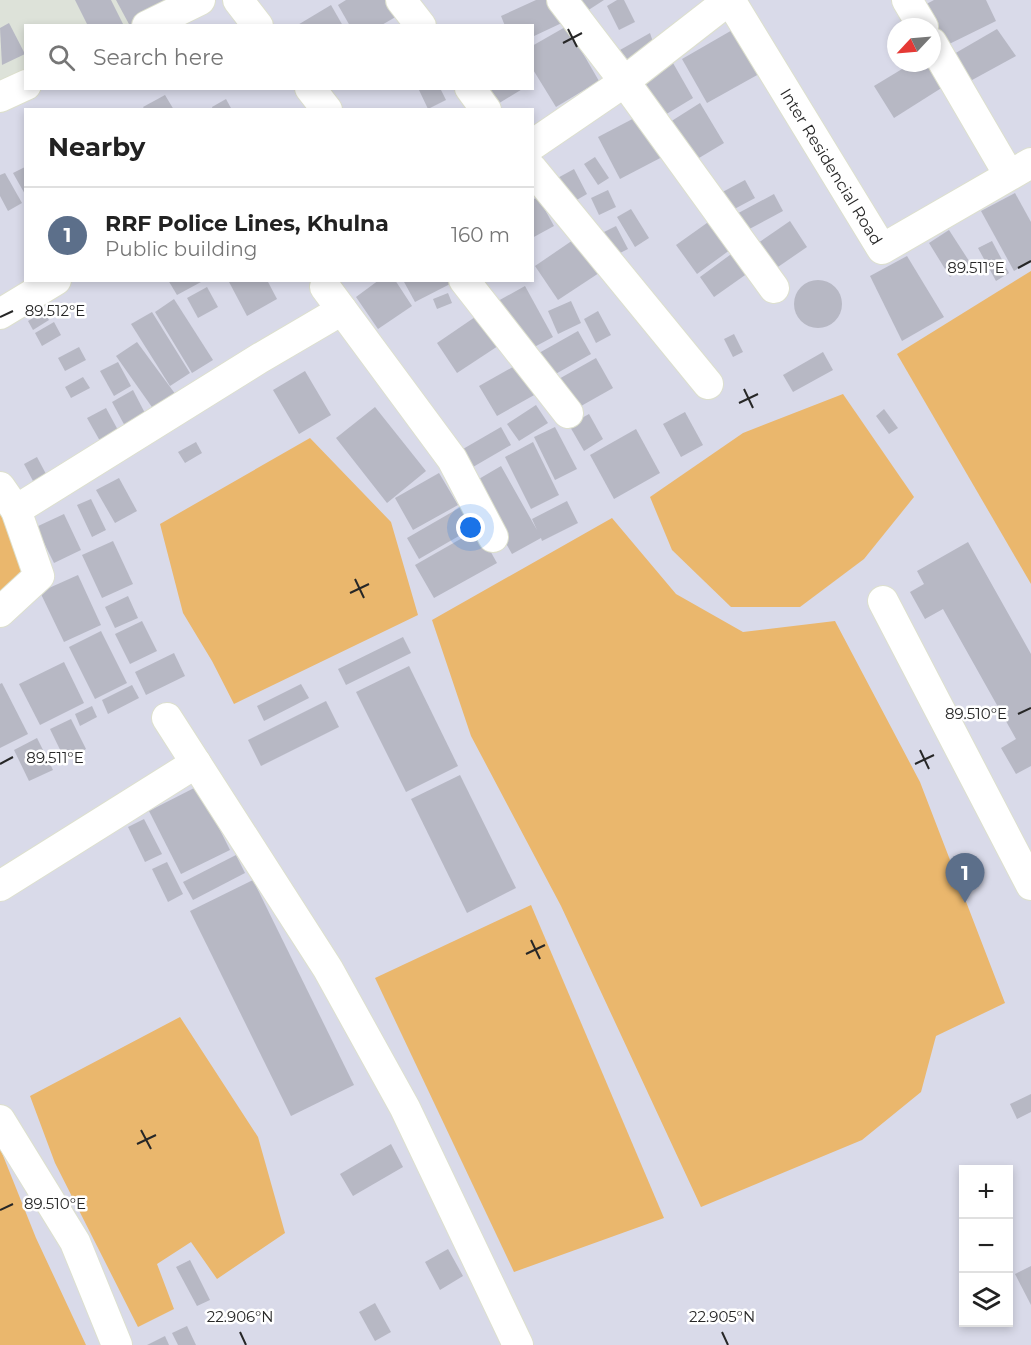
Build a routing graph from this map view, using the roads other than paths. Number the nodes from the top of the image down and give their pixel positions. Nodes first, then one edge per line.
1 (200, 0) edge
2 (238, 0) edge
3 (401, 0) edge
4 (562, 0) edge
5 (729, 0) edge
6 (907, 0) edge
7 (918, 18) edge
8 (151, 24) edge
9 (256, 24) edge
10 (419, 24) edge
11 (941, 56) edge
12 (624, 81) junction
13 (24, 86) edge
14 (312, 90) edge
15 (471, 90) edge
16 (0, 97) edge
17 (325, 108) edge
18 (485, 108) edge
19 (534, 144) edge
20 (1020, 169) edge
21 (534, 170) edge
22 (53, 282) edge
23 (466, 282) edge
24 (774, 288) dead end
25 (330, 290) edge
26 (0, 314) edge
27 (708, 384) dead end
28 (568, 413) dead end
29 (8, 498) edge
30 (493, 537) dead end
31 (883, 601) dead end
32 (0, 612) edge
33 (167, 718) dead end
34 (196, 763) junction
35 (1031, 885) edge
36 (0, 886) edge
37 (0, 1119) edge
38 (117, 1345) edge
39 (519, 1345) edge

1 - 8 street
2 - 9 street
3 - 10 street
4 - 12 street
5 - 12 street
5 - 20 street, Inter Residencial Road
6 - 7 street
11 - 20 street
12 - 19 street
12 - 24 street
13 - 16 street
14 - 17 street
15 - 18 street
21 - 27 street
22 - 26 street
23 - 28 street
25 - 29 street
25 - 30 street
29 - 32 street
31 - 35 street
33 - 34 street
34 - 36 street
34 - 39 street
37 - 38 street

